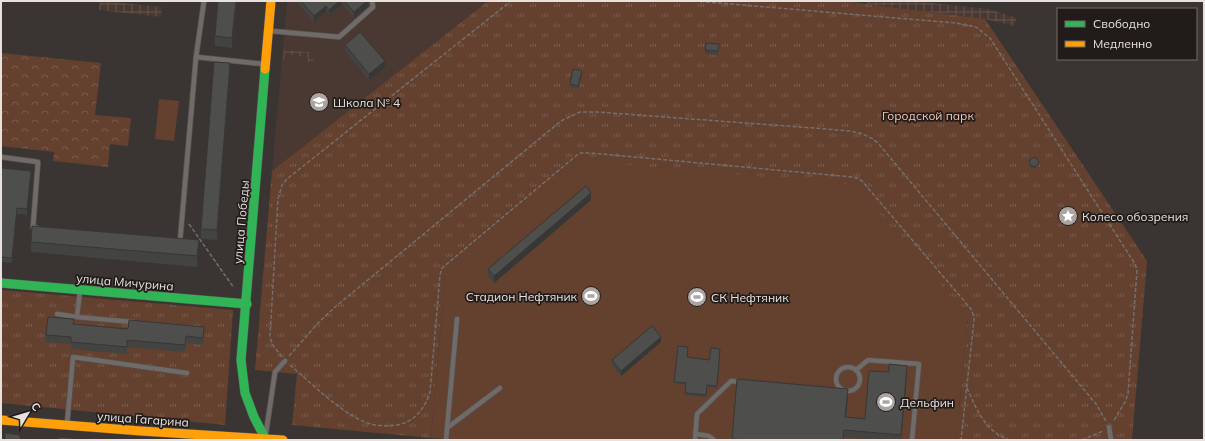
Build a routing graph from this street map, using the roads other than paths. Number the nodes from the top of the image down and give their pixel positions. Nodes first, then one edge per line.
1 (204, 1) edge
2 (271, 1) edge
3 (372, 1) edge
4 (269, 31) junction
5 (196, 56) junction
6 (266, 64) junction
7 (1, 157) edge
8 (40, 228) edge
9 (172, 240) edge
10 (1, 283) edge
11 (80, 290) junction
12 (247, 304) junction
13 (57, 314) dead end
14 (77, 317) junction
15 (457, 319) dead end
16 (138, 322) edge
17 (285, 361) road end
18 (856, 370) junction
19 (186, 373) dead end
20 (747, 383) edge
21 (500, 388) dead end
22 (1, 420) edge
23 (67, 426) junction
24 (1109, 427) road end
25 (447, 428) junction
26 (696, 434) junction
27 (265, 439) edge
28 (283, 440) edge
29 (446, 440) edge
30 (695, 440) edge
31 (714, 440) edge
32 (912, 440) edge
33 (1111, 440) edge

1 - 5 lane
2 - 4 street, улица Победы
3 - 4 lane
4 - 6 street, улица Победы
5 - 6 lane
5 - 9 lane
6 - 12 street, улица Победы
7 - 8 lane
10 - 11 street, улица Мичурина
11 - 12 street, улица Мичурина
11 - 14 lane
12 - 27 street, улица Победы
13 - 14 lane
14 - 16 lane
15 - 25 lane
17 - 27 lane
18 - 18 lane
18 - 32 lane
19 - 23 lane
20 - 26 lane
21 - 25 lane
22 - 23 street, улица Гагарина
23 - 27 street, улица Гагарина
24 - 33 lane
25 - 29 lane
26 - 30 lane
26 - 31 lane
27 - 28 street, улица Гагарина

